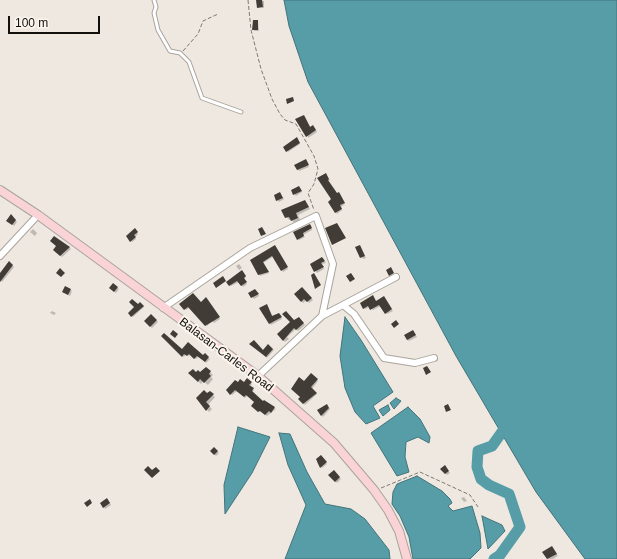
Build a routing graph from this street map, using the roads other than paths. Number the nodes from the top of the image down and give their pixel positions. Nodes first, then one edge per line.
1 (154, 0) edge
2 (241, 112) dead end
3 (0, 190) edge
4 (38, 215) junction
5 (0, 256) edge
6 (396, 277) dead end
7 (343, 305) junction
8 (163, 308) junction
9 (322, 316) junction
10 (434, 358) dead end
11 (258, 376) junction
12 (407, 559) edge

1 - 2 lane
3 - 4 main road, Balasan-Carles Road
4 - 5 street
4 - 8 main road, Balasan-Carles Road
6 - 7 street
7 - 9 street
7 - 10 street
8 - 9 street
8 - 11 main road, Balasan-Carles Road
9 - 11 street
11 - 12 main road, Balasan-Carles Road

